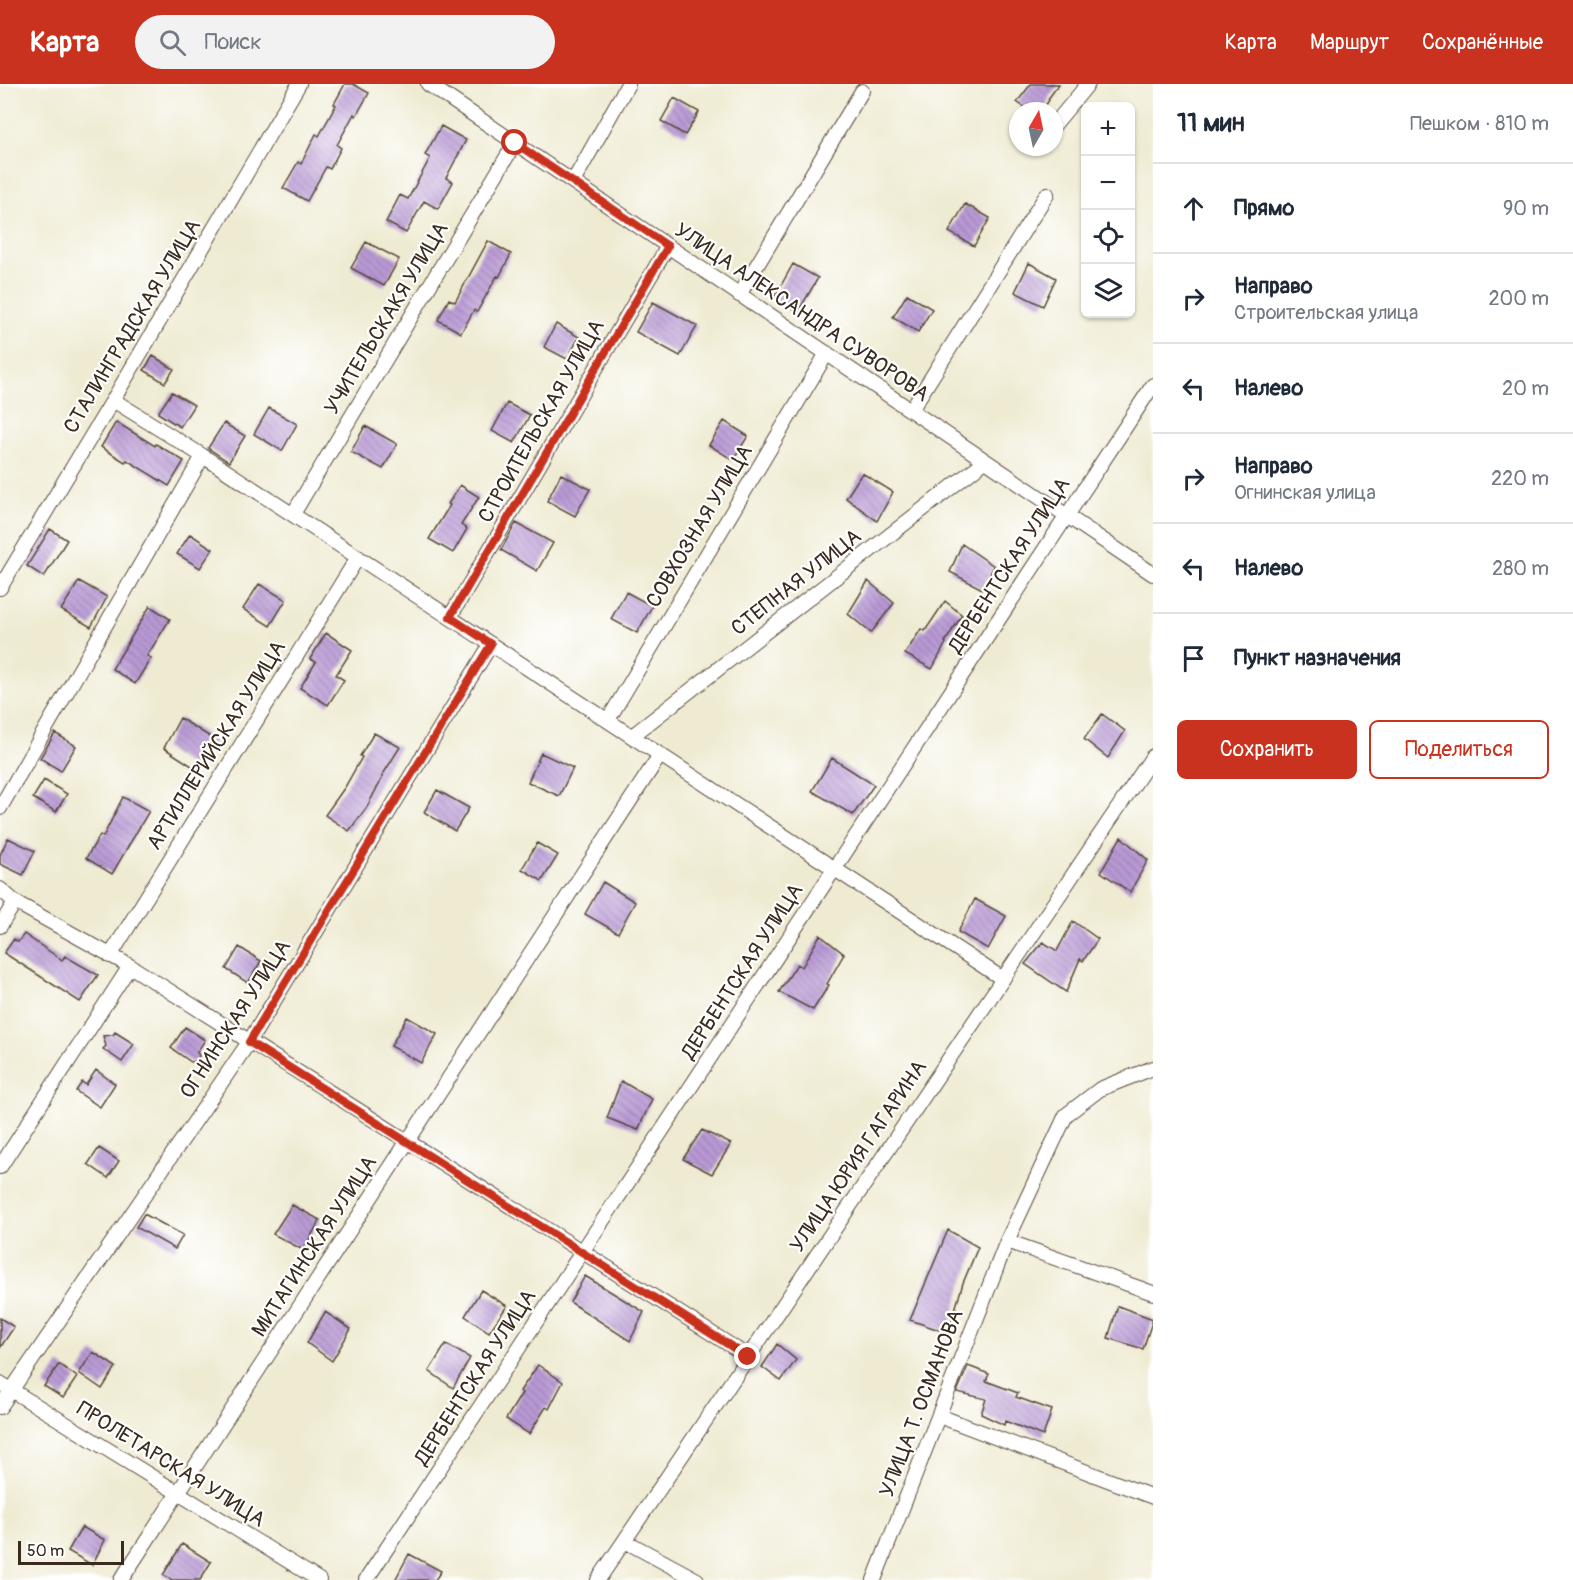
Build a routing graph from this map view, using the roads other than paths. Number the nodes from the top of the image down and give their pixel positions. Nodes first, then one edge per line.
1 (299, 84) edge
2 (428, 84) edge
3 (628, 84) edge
4 (1088, 84) edge
5 (862, 91) dead end
6 (1063, 114) edge
7 (515, 143) junction
8 (573, 182) junction
9 (1047, 194) dead end
10 (668, 246) junction
11 (739, 294) junction
12 (827, 353) junction
13 (1153, 385) edge
14 (113, 400) junction
15 (911, 410) junction
16 (203, 456) junction
17 (985, 461) junction
18 (293, 514) junction
19 (1067, 516) junction
20 (358, 557) junction
21 (1153, 574) edge
22 (0, 588) edge
23 (450, 617) junction
24 (491, 644) junction
25 (608, 720) junction
26 (632, 736) junction
27 (660, 755) junction
28 (1153, 756) edge
29 (0, 808) edge
30 (834, 868) junction
31 (0, 890) edge
32 (15, 902) junction
33 (0, 926) edge
34 (110, 956) junction
35 (130, 966) junction
36 (1003, 979) junction
37 (249, 1042) junction
38 (1153, 1068) edge
39 (407, 1142) junction
40 (0, 1167) edge
41 (1007, 1241) junction
42 (582, 1252) junction
43 (1153, 1293) edge
44 (748, 1357) junction
45 (5, 1387) edge
46 (0, 1407) edge
47 (939, 1416) junction
48 (178, 1493) junction
49 (1153, 1497) edge
50 (625, 1541) junction
51 (121, 1580) edge
52 (320, 1580) edge
53 (366, 1580) edge
54 (598, 1580) edge
55 (697, 1580) edge
56 (874, 1580) edge

1 - 14 street, СТАЛИНГРАДСКАЯ УЛИЦА
2 - 7 street, УЛИЦА АЛЕКСАНДРА СУВОРОВА
3 - 8 street
4 - 6 street
5 - 11 street
7 - 8 street, УЛИЦА АЛЕКСАНДРА СУВОРОВА
7 - 18 street, УЧИТЕЛЬСКАКЯ УЛИЦА
8 - 10 street, УЛИЦА АЛЕКСАНДРА СУВОРОВА
9 - 15 street
10 - 11 street, УЛИЦА АЛЕКСАНДРА СУВОРОВА
10 - 23 street, СТРОИТЕЛЬСКАЯ УЛИЦА
11 - 12 street, УЛИЦА АЛЕКСАНДРА СУВОРОВА
12 - 15 street, УЛИЦА АЛЕКСАНДРА СУВОРОВА
12 - 25 street, СОВХОЗНАЯ УЛИЦА
13 - 19 street, ДЕРБЕНТСКАЯ УЛИЦА
14 - 16 street
14 - 22 street, СТАЛИНГРАДСКАЯ УЛИЦА
15 - 17 street, УЛИЦА АЛЕКСАНДРА СУВОРОВА
16 - 18 street
16 - 29 street
17 - 19 street, УЛИЦА АЛЕКСАНДРА СУВОРОВА
17 - 26 street, СТЕПНАЯ УЛИЦА
18 - 20 street
19 - 21 street, УЛИЦА АЛЕКСАНДРА СУВОРОВА
19 - 30 street, ДЕРБЕНТСКАЯ УЛИЦА
20 - 23 street
20 - 34 street, АРТИЛЛЕРИЙСКАЯ УЛИЦА
23 - 24 street
24 - 25 street
24 - 37 street, ОГНИНСКАЯ УЛИЦА
25 - 26 street
26 - 27 street
27 - 30 street
27 - 39 street, МИТАГИНСКАЯ УЛИЦА
28 - 36 street, УЛИЦА ЮРИЯ ГАГАРИНА
30 - 36 street
30 - 42 street, ДЕРБЕНТСКАЯ УЛИЦА
31 - 32 street
32 - 33 street
32 - 34 street
34 - 35 street
35 - 37 street
35 - 40 street
36 - 44 street, УЛИЦА ЮРИЯ ГАГАРИНА
37 - 39 street
37 - 45 street, ОГНИНСКАЯ УЛИЦА
38 - 41 street, УЛИЦА Т. ОСМАНОВА
39 - 42 street
39 - 48 street, МИТАГИНСКАЯ УЛИЦА
41 - 43 street
41 - 47 street, УЛИЦА Т. ОСМАНОВА
42 - 44 street
42 - 53 street, ДЕРБЕНТСКАЯ УЛИЦА
44 - 50 street, УЛИЦА ЮРИЯ ГАГАРИНА
45 - 46 street, ОГНИНСКАЯ УЛИЦА
45 - 48 street, ПРОЛЕТАРСКАЯ УЛИЦА
47 - 49 street
47 - 56 street, УЛИЦА Т. ОСМАНОВА
48 - 51 street, МИТАГИНСКАЯ УЛИЦА
48 - 52 street, ПРОЛЕТАРСКАЯ УЛИЦА
50 - 54 street, УЛИЦА ЮРИЯ ГАГАРИНА
50 - 55 street

